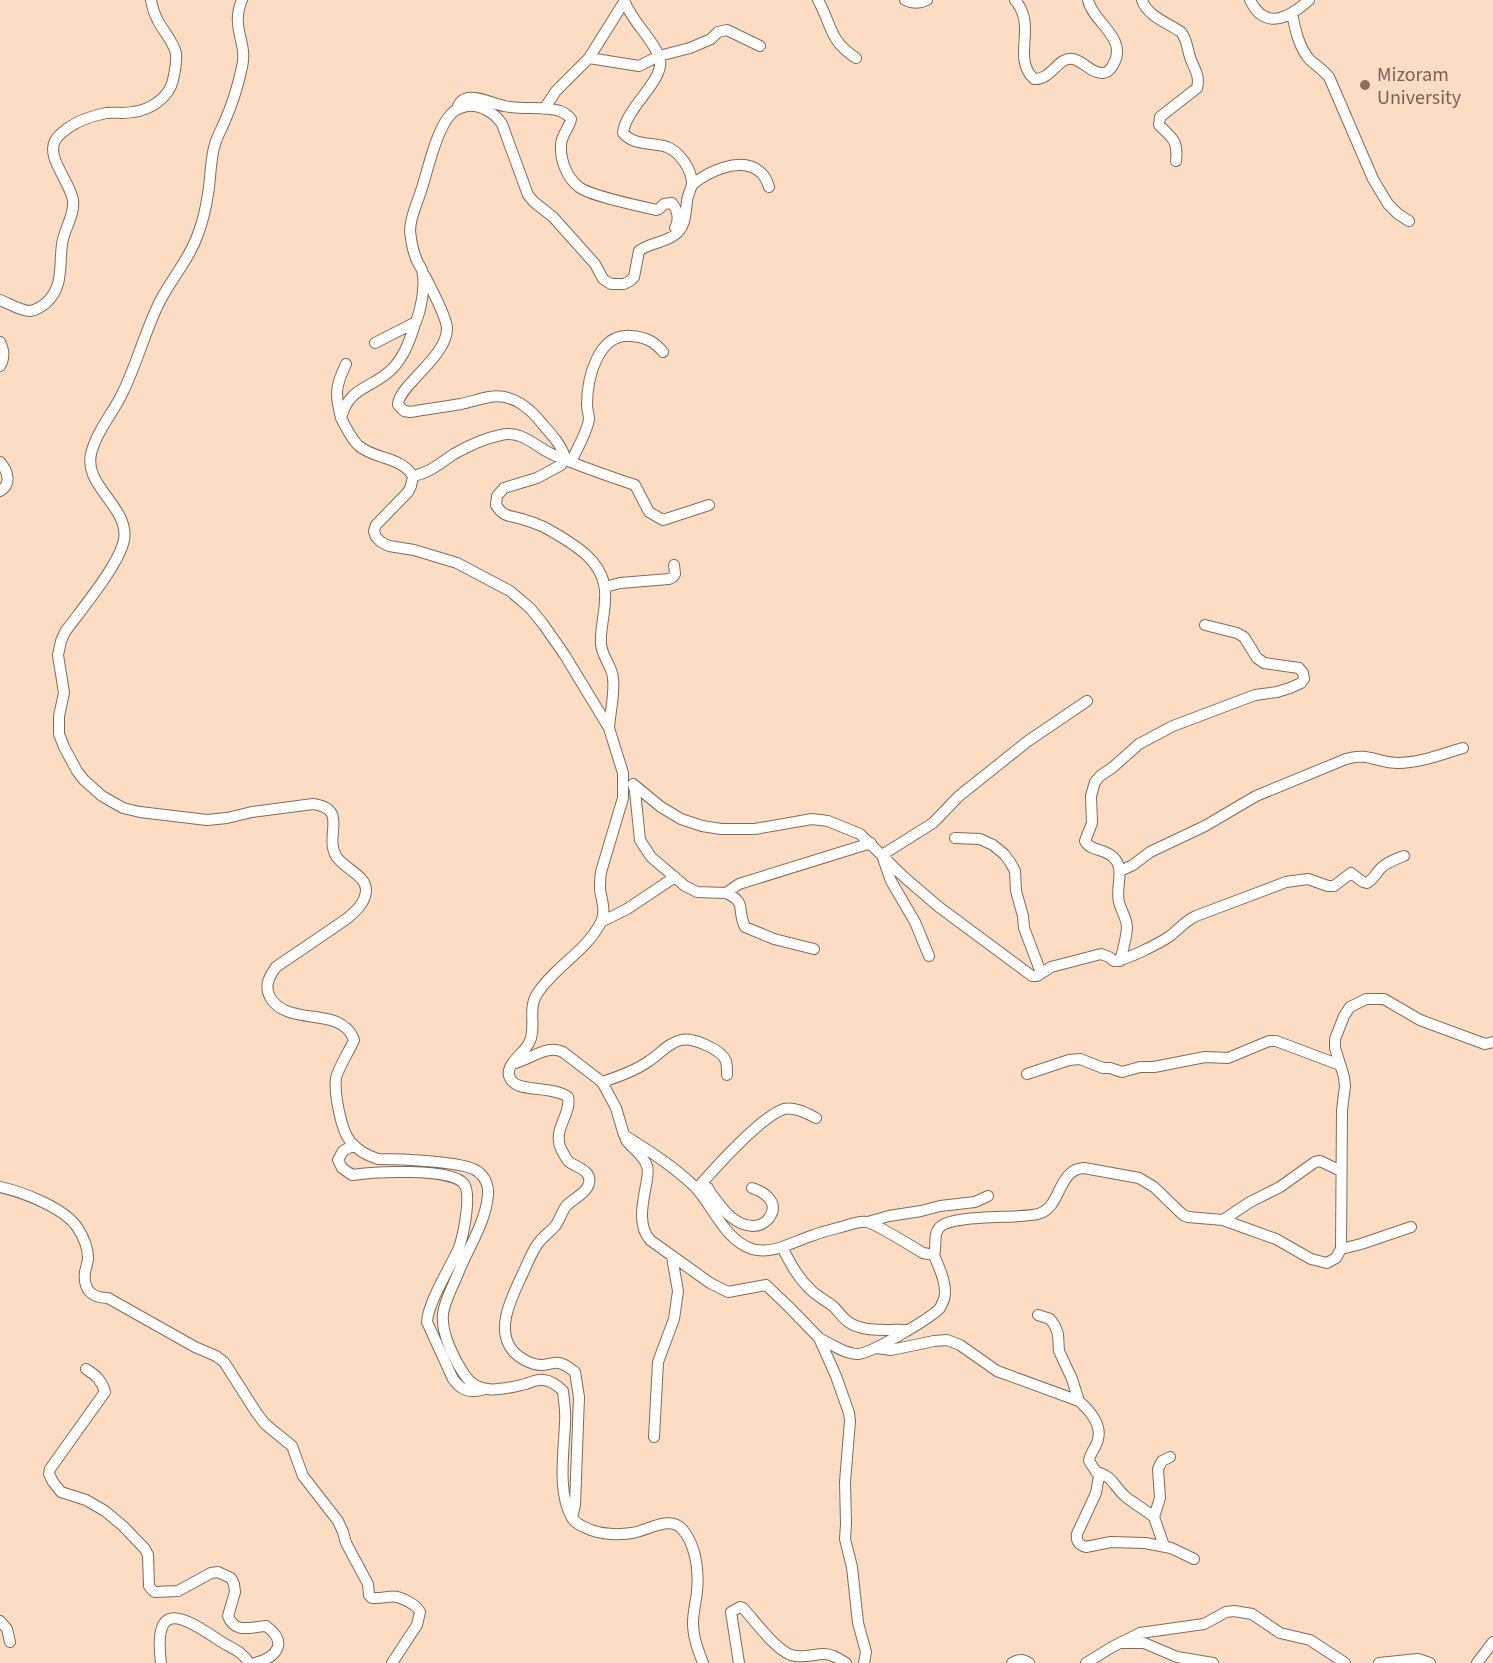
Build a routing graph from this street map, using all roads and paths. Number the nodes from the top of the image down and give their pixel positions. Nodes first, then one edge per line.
1 (150, 0) edge
2 (242, 0) edge
3 (818, 0) edge
4 (904, 0) edge
5 (927, 0) edge
6 (1015, 0) edge
7 (1088, 0) edge
8 (1142, 0) edge
9 (1250, 0) edge
10 (1308, 0) edge
11 (624, 1) edge
12 (1292, 13) junction
13 (760, 46) dead end
14 (659, 56) junction
15 (589, 58) junction
16 (856, 58) dead end
17 (457, 109) junction
18 (544, 109) junction
19 (1176, 161) dead end
20 (692, 185) junction
21 (769, 187) dead end
22 (1409, 221) dead end
23 (658, 241) junction
24 (422, 271) junction
25 (0, 300) edge
26 (416, 322) junction
27 (0, 342) edge
28 (375, 343) dead end
29 (663, 352) dead end
30 (346, 364) dead end
31 (0, 366) edge
32 (341, 418) junction
33 (568, 461) junction
34 (0, 462) edge
35 (413, 476) junction
36 (0, 491) edge
37 (709, 505) dead end
38 (674, 565) dead end
39 (605, 587) junction
40 (1205, 625) dead end
41 (1087, 701) dead end
42 (609, 728) junction
43 (1463, 748) dead end
44 (623, 773) junction
45 (633, 784) junction
46 (955, 838) dead end
47 (871, 843) junction
48 (882, 855) junction
49 (1404, 856) dead end
50 (1120, 871) junction
51 (675, 877) junction
52 (726, 892) junction
53 (601, 922) junction
54 (814, 949) dead end
55 (928, 956) dead end
56 (1120, 961) junction
57 (1041, 974) junction
58 (1493, 1042) edge
59 (512, 1064) junction
60 (1340, 1065) junction
61 (1027, 1074) dead end
62 (727, 1075) dead end
63 (602, 1082) junction
64 (816, 1118) dead end
65 (624, 1135) junction
66 (354, 1145) junction
67 (1341, 1170) junction
68 (698, 1186) junction
69 (0, 1187) edge
70 (752, 1188) dead end
71 (988, 1196) dead end
72 (1223, 1220) junction
73 (868, 1222) junction
74 (1411, 1227) dead end
75 (782, 1247) junction
76 (1341, 1249) junction
77 (934, 1255) junction
78 (672, 1257) junction
79 (1038, 1315) dead end
80 (907, 1330) junction
81 (819, 1338) junction
82 (877, 1348) junction
83 (86, 1370) dead end
84 (482, 1390) junction
85 (1078, 1401) junction
86 (654, 1437) dead end
87 (1170, 1457) dead end
88 (1097, 1472) junction
89 (1154, 1517) junction
90 (572, 1518) junction
91 (1164, 1546) junction
92 (1194, 1559) dead end
93 (0, 1621) edge
94 (10, 1642) dead end
95 (1493, 1642) edge
96 (1119, 1643) junction
97 (161, 1663) edge
98 (249, 1663) edge
99 (255, 1663) edge
100 (392, 1663) edge
101 (703, 1663) edge
102 (739, 1663) edge
103 (846, 1663) edge
104 (864, 1663) edge
105 (1012, 1663) edge
106 (1029, 1663) edge
107 (1086, 1663) edge
108 (1213, 1663) edge
109 (1345, 1663) edge
110 (1379, 1663) edge
111 (1430, 1663) edge
112 (1477, 1663) edge

1 - 25 street
2 - 66 street
3 - 16 street
4 - 5 street
6 - 7 street
8 - 19 street
9 - 12 street
10 - 12 street
11 - 14 street
11 - 15 street
12 - 22 street
13 - 14 street
14 - 15 street
14 - 20 street
15 - 18 street
17 - 18 street
17 - 23 street
17 - 24 street
18 - 23 street
20 - 21 street
20 - 23 street
24 - 26 street
24 - 33 street
26 - 28 street
26 - 32 street
27 - 31 street
29 - 33 street
30 - 32 street
32 - 35 street
33 - 35 street
33 - 37 street
33 - 39 street
34 - 36 street
35 - 42 street
38 - 39 street
39 - 42 street
40 - 50 street
41 - 48 street
42 - 44 street
43 - 50 street
44 - 45 street
44 - 53 street
45 - 47 street
45 - 51 street
46 - 57 street
47 - 48 street
47 - 52 street
48 - 55 street
48 - 57 street
49 - 56 street
50 - 56 street
51 - 52 street
51 - 53 street
52 - 54 street
53 - 59 street
56 - 57 street
58 - 60 street
59 - 63 street
59 - 90 street
60 - 61 street
60 - 67 street
62 - 63 street
63 - 65 street
64 - 68 street
65 - 68 street
65 - 78 street
66 - 84 street
66 - 84 street
67 - 72 street
67 - 76 street
68 - 70 street
68 - 75 street
69 - 100 street
71 - 73 street
72 - 76 street
72 - 77 street
73 - 75 street
73 - 77 street
74 - 76 street
75 - 80 street
77 - 80 street
78 - 81 street
78 - 86 street
79 - 85 street
80 - 82 street
81 - 82 street
81 - 104 street
82 - 85 street
83 - 99 street
84 - 90 street
85 - 88 street
87 - 89 street
88 - 89 street
88 - 91 street
89 - 91 street
90 - 101 street
91 - 92 street
93 - 94 street
95 - 112 street
96 - 107 street
96 - 108 street
96 - 109 street
97 - 98 street
102 - 103 street
105 - 106 street
110 - 111 street

